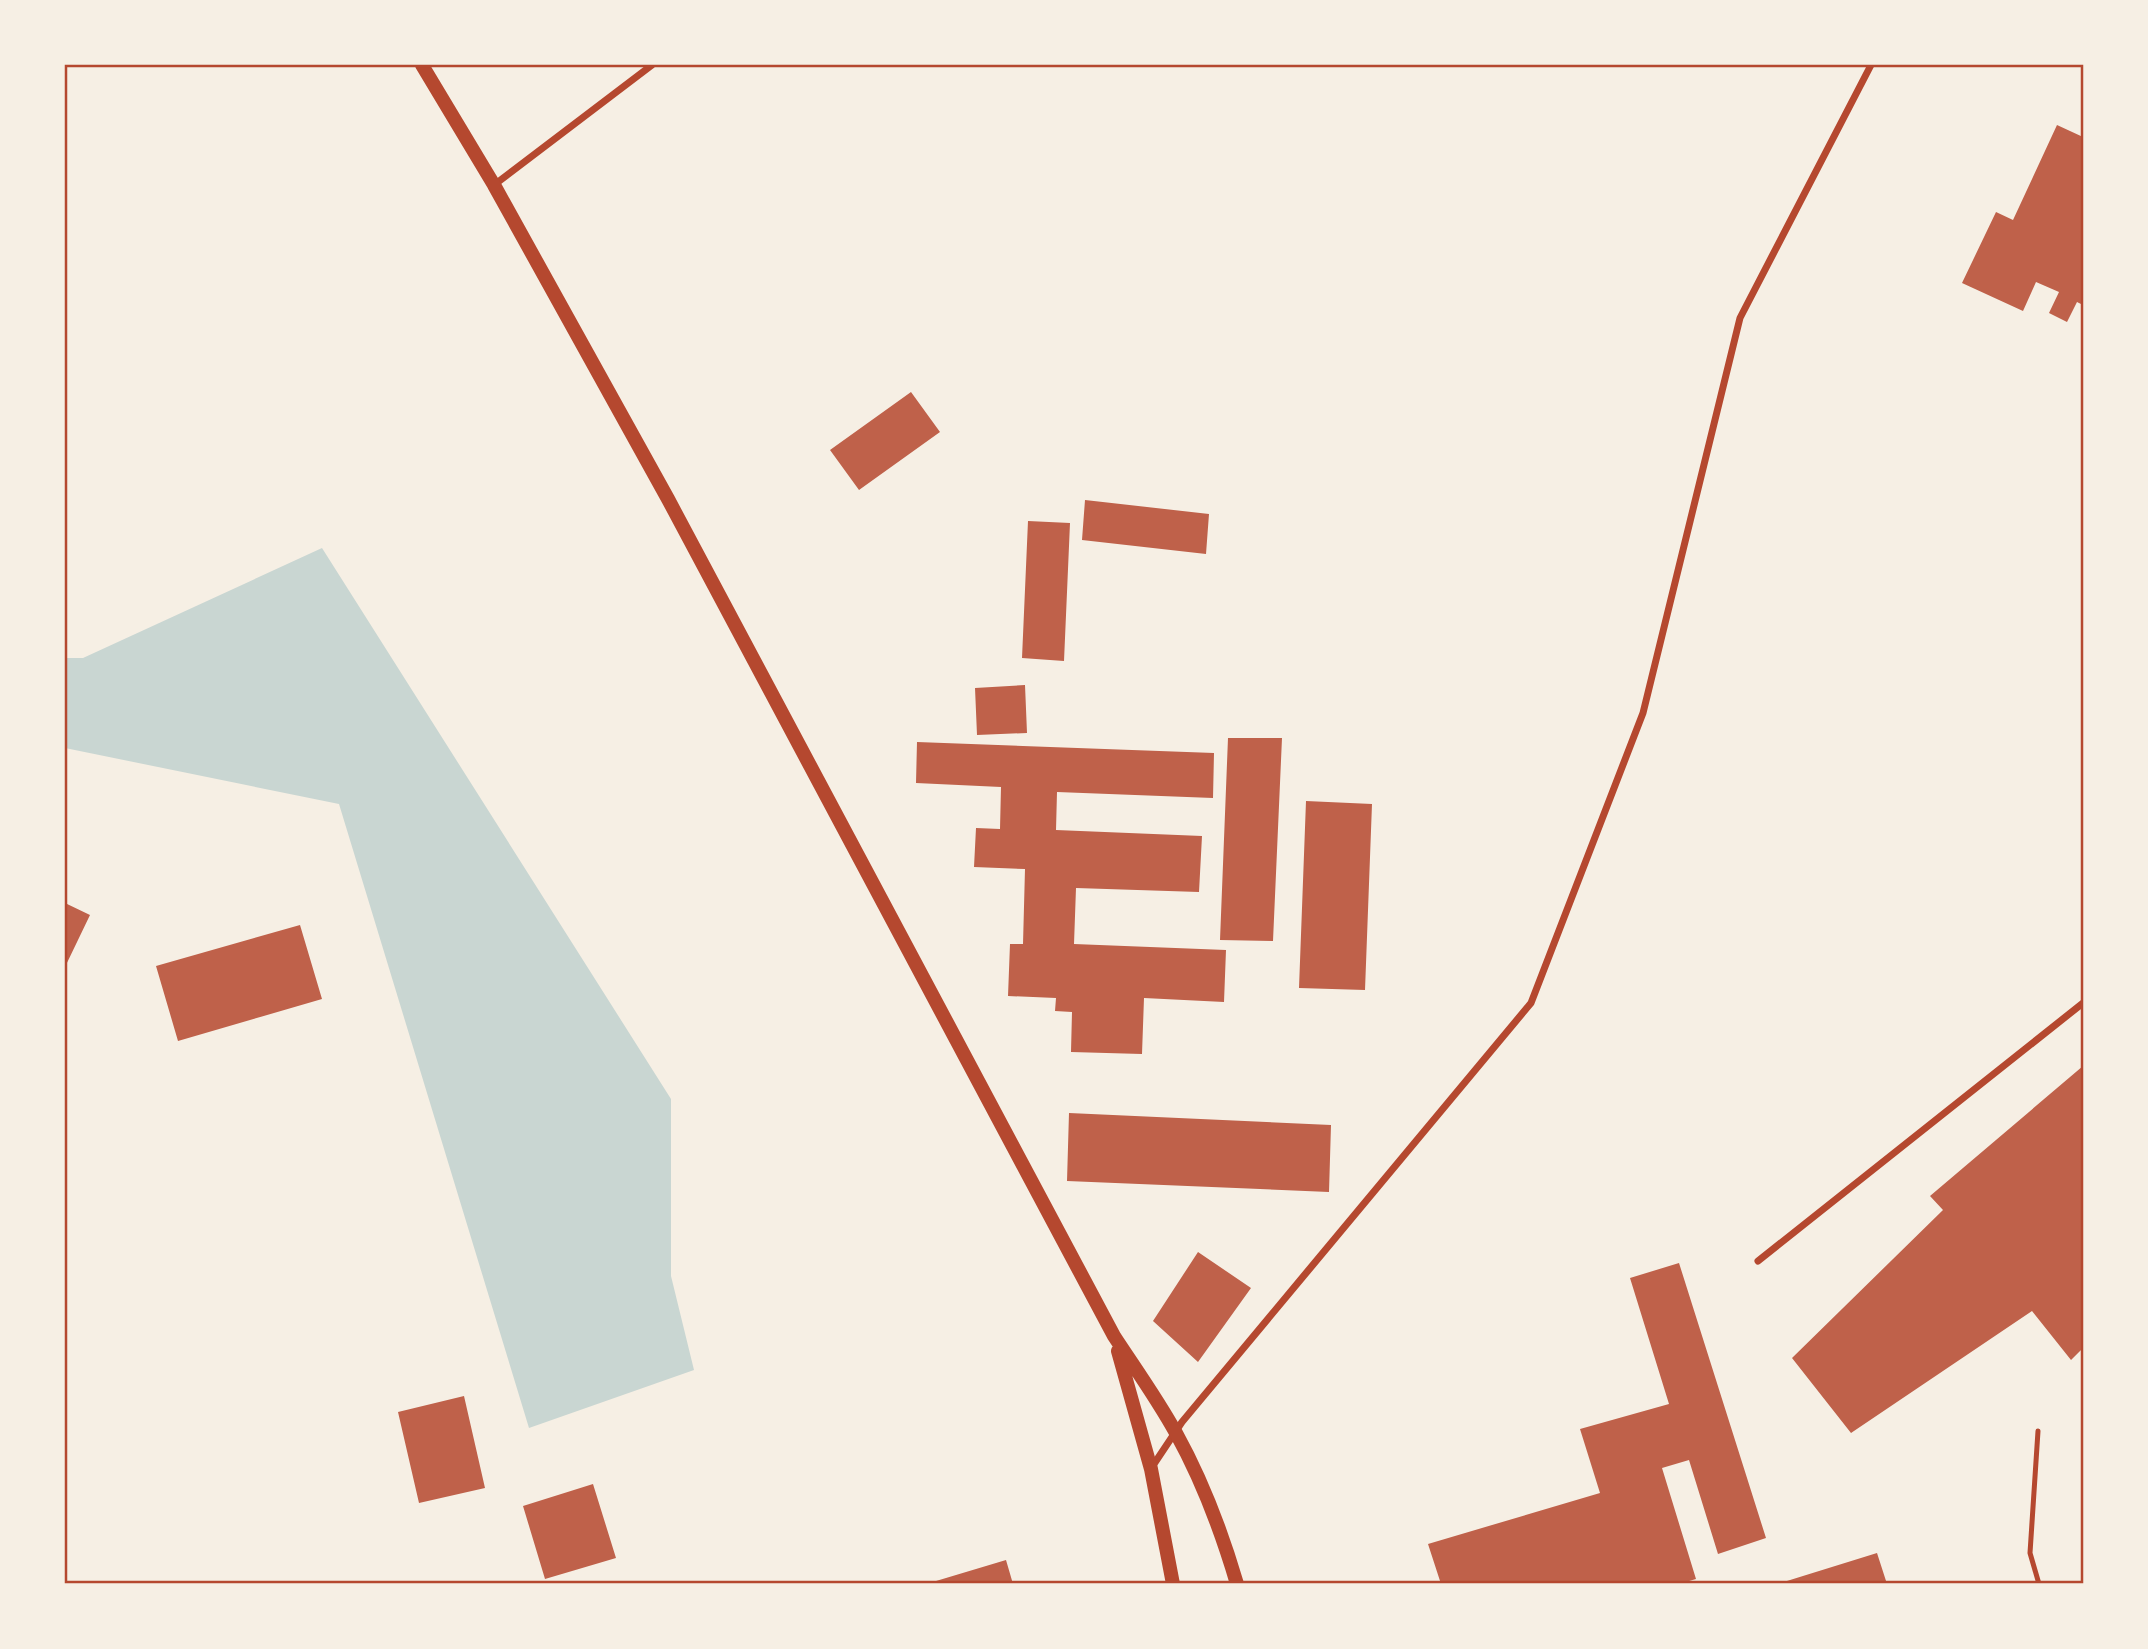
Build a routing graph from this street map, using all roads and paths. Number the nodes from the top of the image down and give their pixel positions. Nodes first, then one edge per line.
1 (422, 65) edge
2 (652, 65) edge
3 (1871, 65) edge
4 (494, 185) junction
5 (2083, 1003) edge
6 (1758, 1261) dead end
7 (1114, 1336) junction
8 (2038, 1432) dead end
9 (1177, 1433) junction
10 (1151, 1469) junction
11 (1173, 1584) edge
12 (1237, 1584) edge
13 (2039, 1584) edge

1 - 4 main road
2 - 4 street
3 - 9 street
4 - 7 main road
5 - 6 street
7 - 9 main road
7 - 10 main road
8 - 13 lane
9 - 10 street
9 - 12 main road
10 - 11 main road

